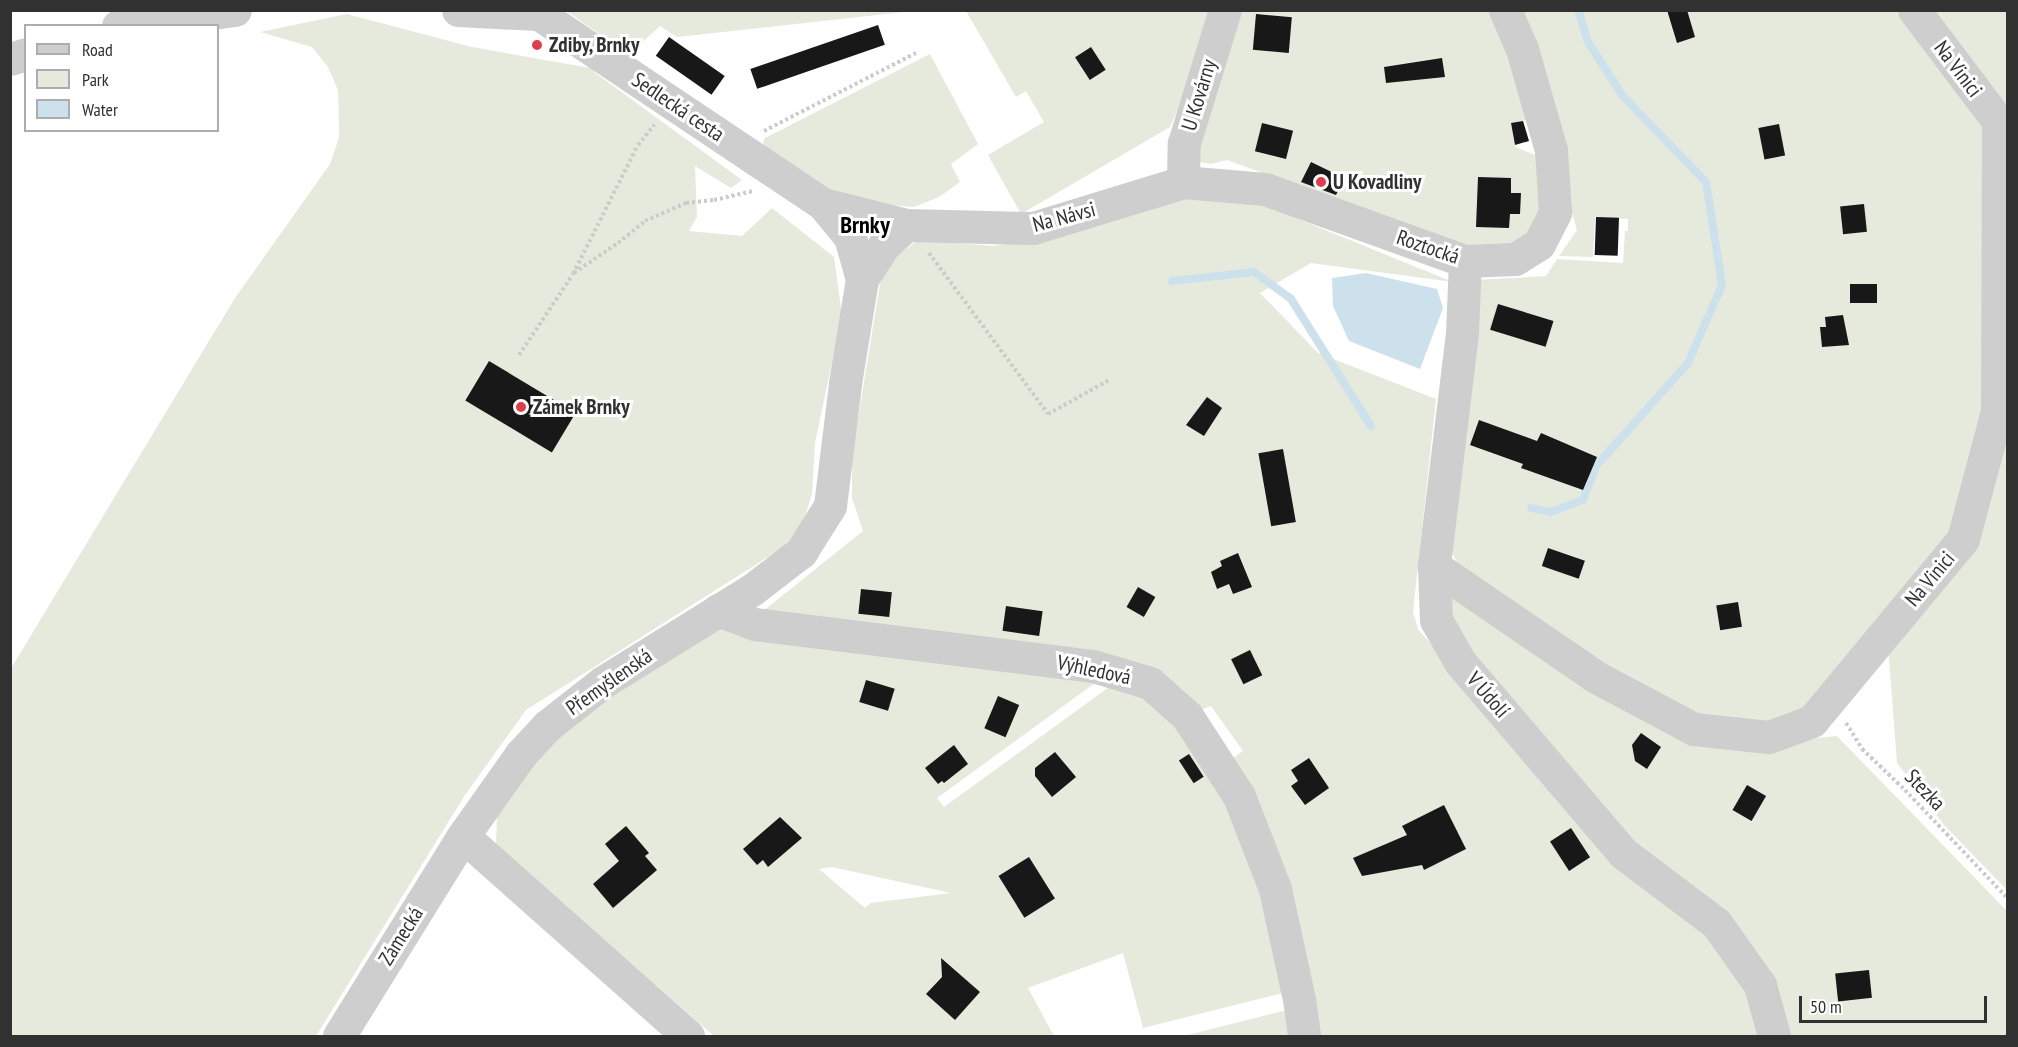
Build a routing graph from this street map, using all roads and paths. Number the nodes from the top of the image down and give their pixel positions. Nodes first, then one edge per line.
1 (235, 10) edge
2 (458, 10) edge
3 (1225, 10) edge
4 (1505, 10) edge
5 (1914, 10) edge
6 (535, 12) edge
7 (133, 24) edge
8 (918, 52) dead end
9 (672, 103) junction
10 (736, 146) junction
11 (790, 182) junction
12 (1183, 182) junction
13 (823, 204) junction
14 (906, 225) junction
15 (1464, 261) junction
16 (573, 274) junction
17 (862, 279) junction
18 (519, 355) dead end
19 (1111, 379) dead end
20 (1434, 566) junction
21 (718, 610) junction
22 (1834, 695) junction
23 (463, 836) junction
24 (2007, 899) edge
25 (339, 1036) edge
26 (688, 1036) edge
27 (1304, 1036) edge
28 (1774, 1036) edge

1 - 7 street
2 - 6 street
3 - 12 street, U Kovárny
4 - 15 street, Roztocká
5 - 22 street, Na Vinici
6 - 9 street, Sedlecká cesta
8 - 10 path
9 - 10 street, Sedlecká cesta
9 - 16 path
10 - 11 street, Sedlecká cesta
11 - 13 street, Sedlecká cesta
11 - 16 path
12 - 14 street, Na Návsi
12 - 15 street, Roztocká
13 - 14 street, Na Návsi
13 - 17 street
14 - 17 street
14 - 19 path
15 - 20 street, V Údolí
16 - 18 path
17 - 21 street, Přemyšlenská
20 - 22 street, Na Vinici
20 - 28 street, V Údolí
21 - 23 street, Přemyšlenská
21 - 27 street, Výhledová
22 - 24 path, Stezka
23 - 25 street, Zámecká
23 - 26 street

